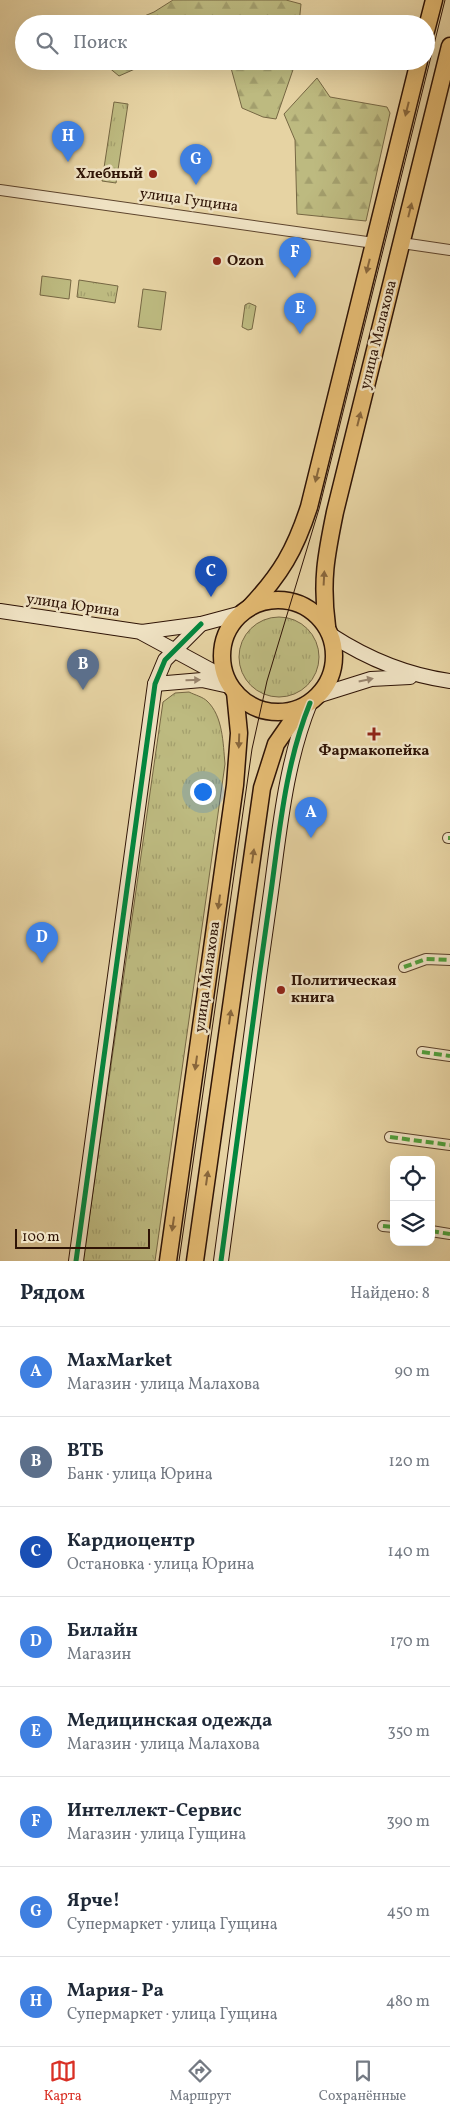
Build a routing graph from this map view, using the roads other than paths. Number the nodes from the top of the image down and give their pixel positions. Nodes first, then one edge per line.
1 (434, 0) edge
2 (430, 15) edge
3 (450, 46) edge
4 (417, 70) edge
5 (0, 190) edge
6 (374, 242) junction
7 (402, 243) junction
8 (450, 250) edge
9 (246, 610) junction
10 (0, 611) edge
11 (201, 624) junction
12 (329, 631) junction
13 (142, 632) junction
14 (174, 649) junction
15 (424, 677) junction
16 (450, 681) edge
17 (155, 684) junction
18 (231, 686) junction
19 (310, 702) junction
20 (450, 960) edge
21 (404, 966) dead end
22 (422, 1052) dead end
23 (450, 1056) edge
24 (390, 1137) dead end
25 (450, 1145) edge
26 (383, 1226) dead end
27 (390, 1227) edge
28 (435, 1232) edge
29 (450, 1234) edge
30 (76, 1261) edge
31 (168, 1261) edge
32 (195, 1261) edge
33 (221, 1261) edge

1 - 2 main road
7 -> 3 main road, улица Малахова
4 -> 6 main road, улица Малахова
5 - 6 street, улица Гущина
6 -> 9 main road, улица Малахова
7 - 8 street
12 -> 7 main road, улица Малахова
9 - 11 street, улица Юрина
9 - 12 main road
9 - 18 main road
10 - 13 street, улица Юрина
11 - 13 street, улица Юрина
11 - 14 street
12 - 15 street
12 - 19 main road
13 - 14 street, улица Юрина
14 - 17 street
14 - 18 street, улица Юрина
15 - 16 street
19 -> 15 street
17 -> 18 street
17 - 30 street
18 - 19 main road
18 -> 31 main road, улица Малахова
32 -> 19 main road, улица Малахова
19 - 33 street
20 - 21 street
22 - 23 street
24 - 25 street
26 - 27 street
28 - 29 street

